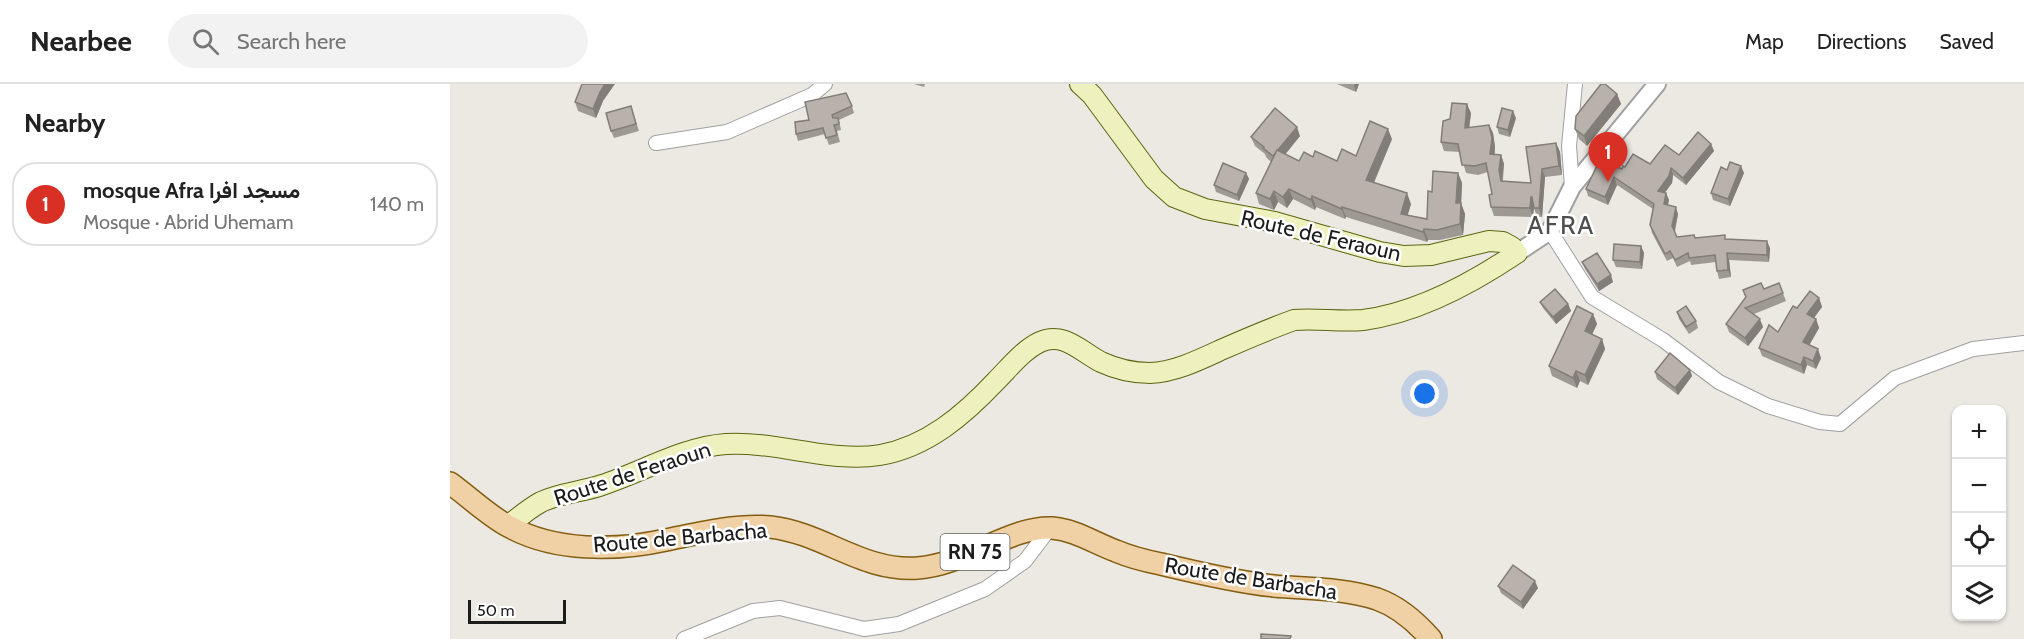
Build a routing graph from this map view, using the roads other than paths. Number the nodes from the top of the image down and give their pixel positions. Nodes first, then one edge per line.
1 (825, 84) edge
2 (1080, 84) edge
3 (1575, 84) edge
4 (1657, 84) edge
5 (656, 143) dead end
6 (1572, 187) junction
7 (1550, 231) junction
8 (1517, 253) junction
9 (2024, 344) edge
10 (450, 483) edge
11 (508, 526) junction
12 (1050, 528) junction
13 (684, 639) edge
14 (1431, 639) edge

1 - 5 street
2 - 8 main road, Route de Feraoun
3 - 6 street
4 - 6 street
6 - 7 street
7 - 8 street
7 - 9 street
8 - 11 main road, Route de Feraoun
10 - 11 main road, Route de Barbacha / RN 75
11 - 12 main road, Route de Barbacha / RN 75
12 - 13 street
12 - 14 main road, Route de Barbacha / RN 75

